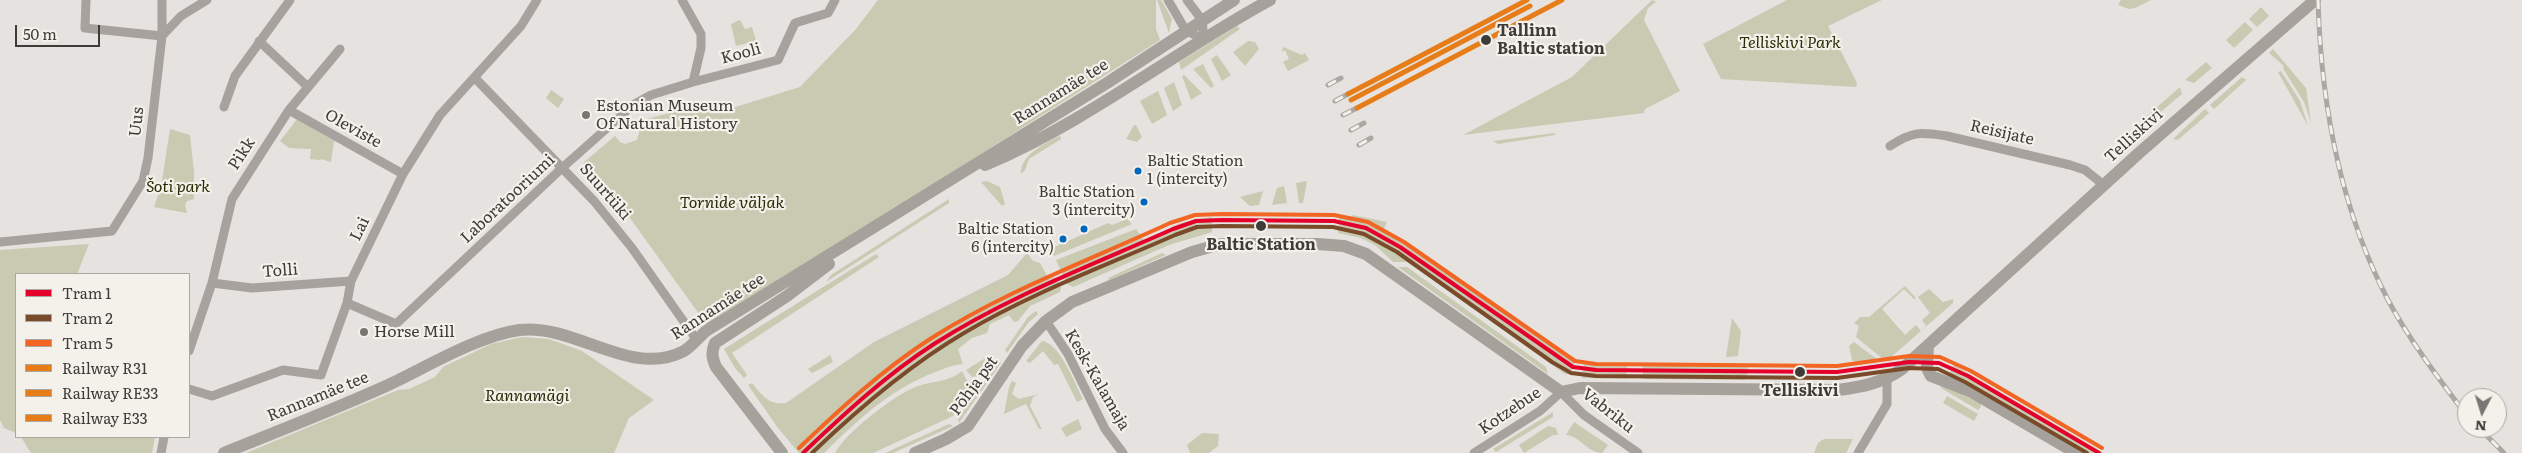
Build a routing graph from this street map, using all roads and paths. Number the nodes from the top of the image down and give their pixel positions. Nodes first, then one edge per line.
1 (86, 0) edge
2 (162, 0) edge
3 (208, 0) edge
4 (290, 0) edge
5 (537, 0) edge
6 (682, 0) edge
7 (835, 0) edge
8 (1168, 0) edge
9 (1187, 0) edge
10 (1234, 0) edge
11 (1270, 0) edge
12 (2315, 0) edge
13 (1202, 20) junction
14 (1186, 31) junction
15 (162, 36) junction
16 (1204, 39) junction
17 (259, 41) junction
18 (340, 49) dead end
19 (475, 78) junction
20 (693, 82) junction
21 (308, 87) junction
22 (224, 107) dead end
23 (289, 110) junction
24 (1890, 146) dead end
25 (562, 168) junction
26 (403, 174) junction
27 (2104, 184) junction
28 (0, 242) edge
29 (351, 281) junction
30 (212, 283) junction
31 (347, 303) junction
32 (1046, 321) junction
33 (696, 340) junction
34 (1928, 345) junction
35 (190, 348) edge
36 (1888, 379) junction
37 (190, 389) edge
38 (1561, 392) junction
39 (164, 438) edge
40 (161, 453) edge
41 (224, 453) edge
42 (782, 453) edge
43 (915, 453) edge
44 (1123, 453) edge
45 (1474, 453) edge
46 (1638, 453) edge
47 (1858, 453) edge
48 (2076, 453) edge

1 - 15 street
2 - 15 street, Uus
3 - 15 street
4 - 17 street
5 - 19 street, Lai
6 - 20 street
7 - 20 street, Kooli
8 - 14 street
9 - 13 street
10 - 13 main road, Rannamäe tee
11 - 16 main road, Rannamäe tee
12 - 27 main road, Telliskivi
13 - 14 main road, Rannamäe tee
13 - 16 street
14 - 16 street
14 - 33 main road, Rannamäe tee
15 - 28 street, Uus
16 - 42 main road, Rannamäe tee
17 - 21 street
17 - 22 street
18 - 21 street, Pikk
19 - 25 street, Suurtüki
19 - 26 street, Lai
20 - 25 street, Laboratooriumi
21 - 23 street, Pikk
23 - 26 street, Oleviste
23 - 30 street, Pikk
24 - 27 street, Reisijate
25 - 31 street, Laboratooriumi
25 - 33 street, Suurtüki
26 - 29 street, Lai
27 - 34 main road, Telliskivi
29 - 30 street, Tolli
29 - 31 street, Lai
30 - 35 street, Pikk
31 - 37 street, Lai
32 - 38 main road, Põhja pst
32 - 43 main road, Põhja pst
32 - 44 street, Kesk-Kalamaja
33 - 41 main road, Rannamäe tee
34 - 36 main road, Telliskivi
34 - 48 main road
36 - 38 main road
36 - 47 street
38 - 45 street, Kotzebue
38 - 46 street, Vabriku
39 - 40 street

